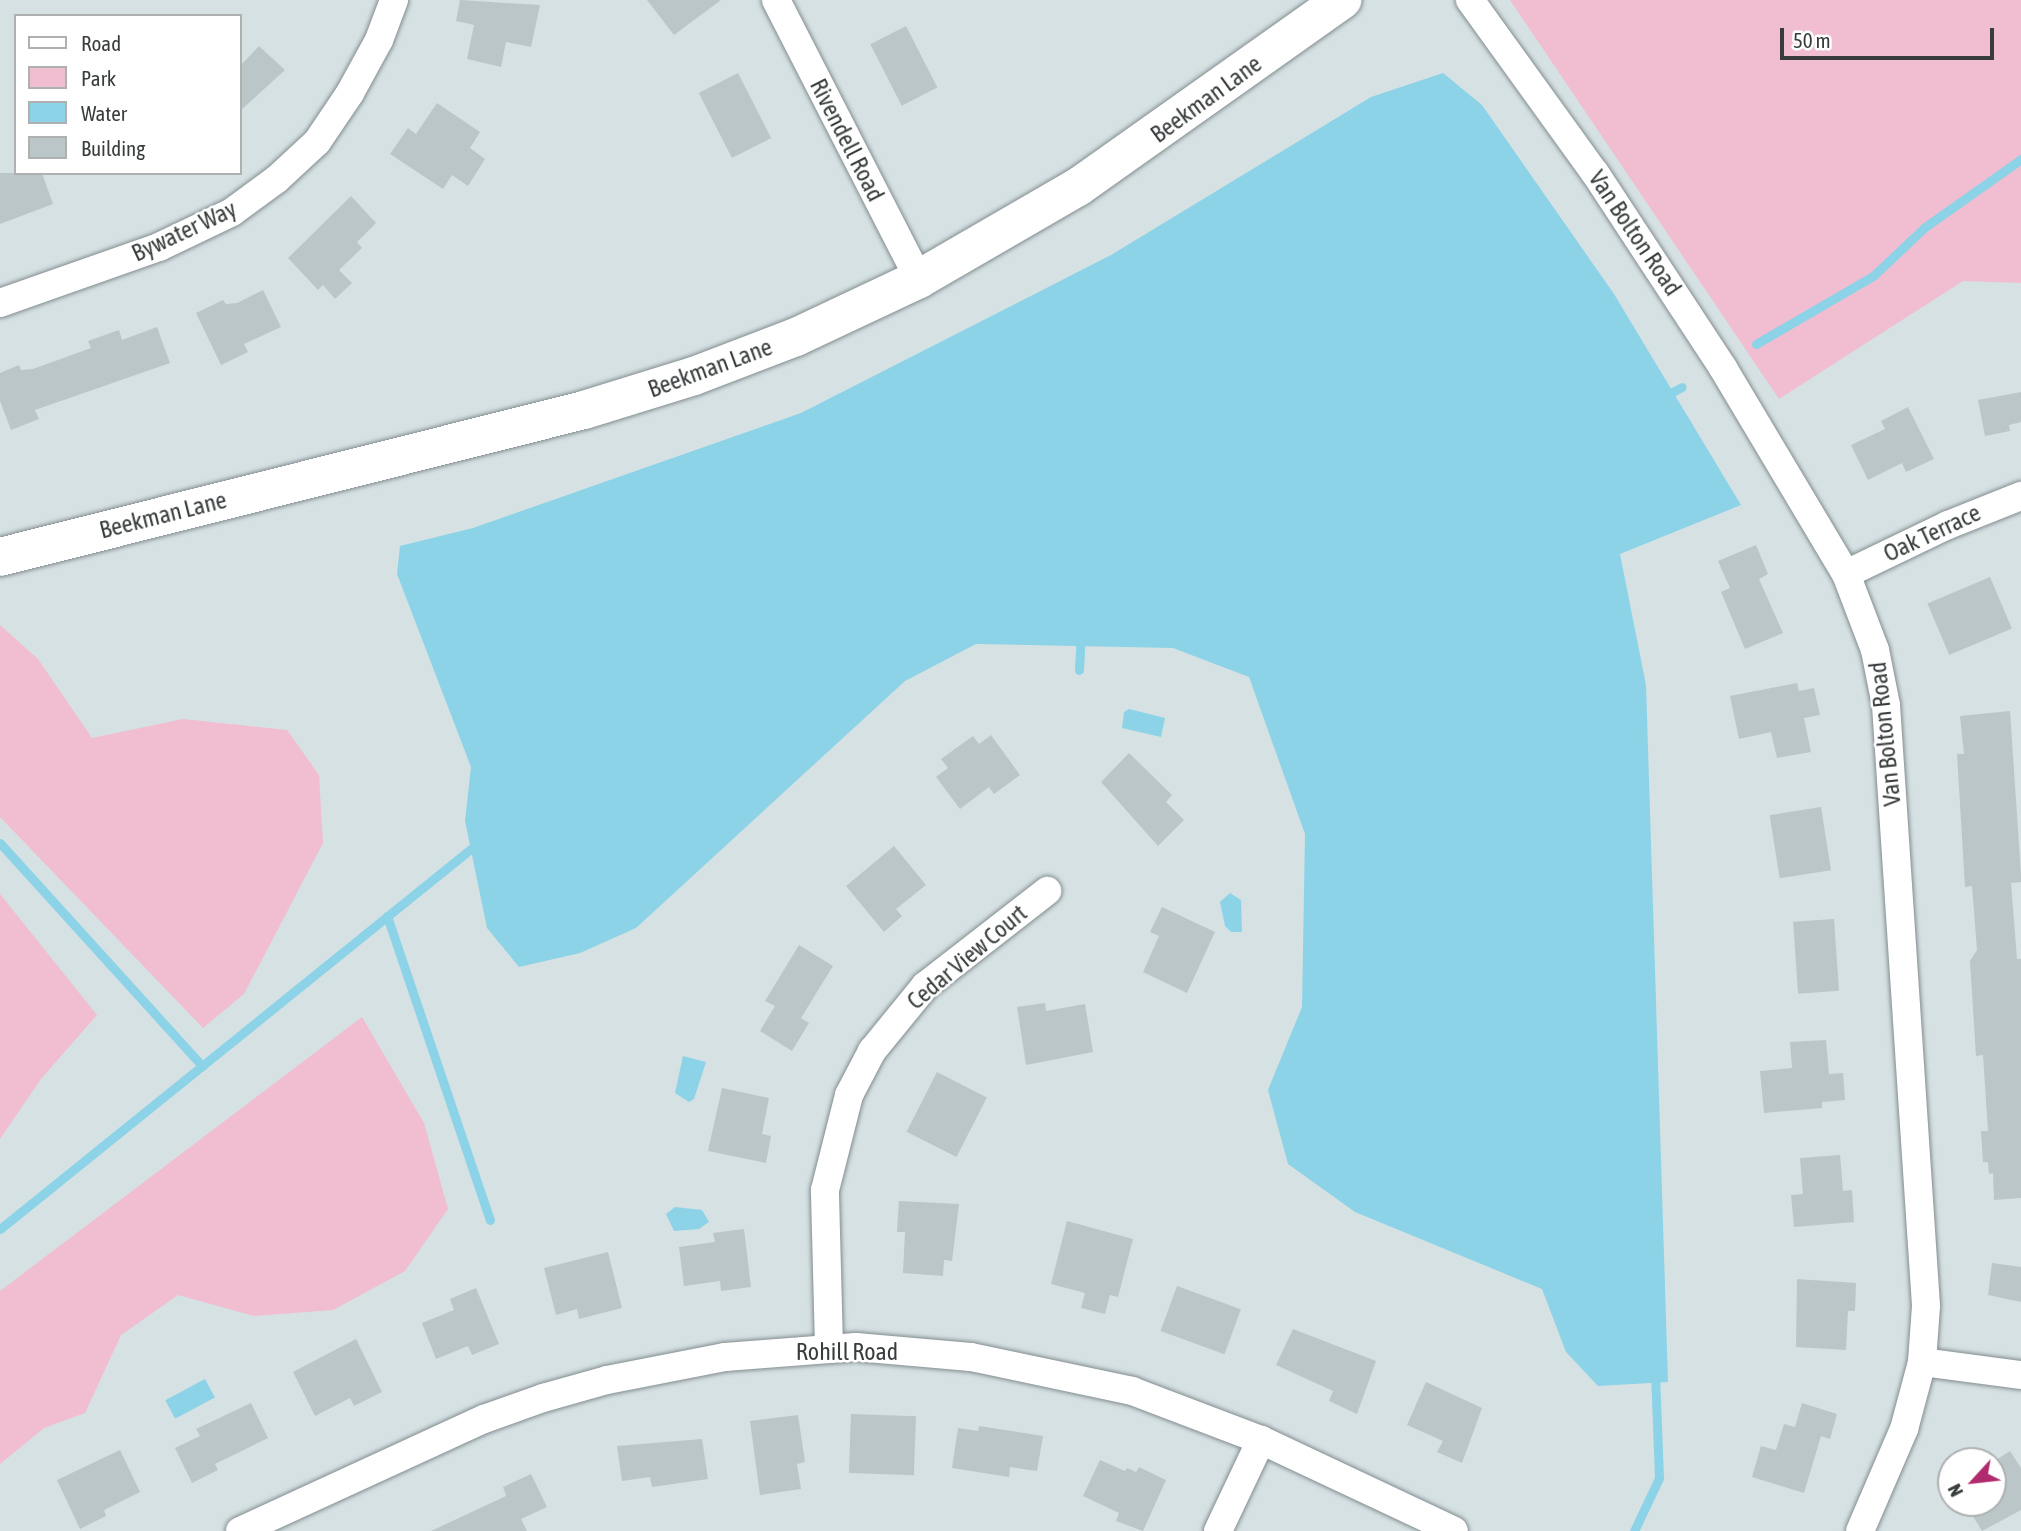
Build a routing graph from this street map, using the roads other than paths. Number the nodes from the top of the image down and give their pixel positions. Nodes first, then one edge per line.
1 (394, 0) edge
2 (777, 0) edge
3 (1342, 0) edge
4 (1471, 0) edge
5 (919, 279) junction
6 (0, 303) edge
7 (2021, 496) edge
8 (0, 557) edge
9 (1846, 575) junction
10 (1047, 891) dead end
11 (829, 1347) junction
12 (1922, 1362) junction
13 (2021, 1375) edge
14 (1261, 1440) junction
15 (240, 1531) edge
16 (1218, 1531) edge
17 (1454, 1531) edge
18 (1860, 1531) edge

1 - 6 street, Bywater Way
2 - 5 street, Rivendell Road
3 - 5 street, Beekman Lane
4 - 9 street, Van Bolton Road
5 - 8 street, Beekman Lane
7 - 9 street, Oak Terrace
9 - 12 street, Van Bolton Road
10 - 11 street, Cedar View Court
11 - 14 street, Rohill Road
11 - 15 street, Rohill Road
12 - 13 street
12 - 18 street, Van Bolton Road
14 - 16 street
14 - 17 street, Rohill Road

